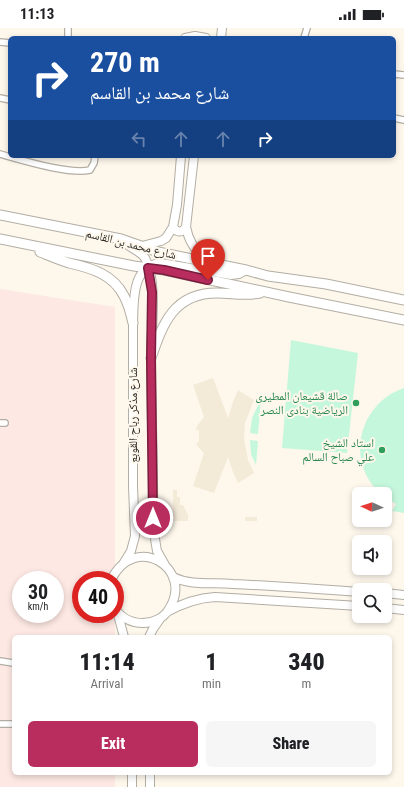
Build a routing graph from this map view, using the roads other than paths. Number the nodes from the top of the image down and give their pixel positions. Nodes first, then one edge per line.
1 (202, 28) edge
2 (195, 36) edge
3 (17, 158) edge
4 (95, 158) edge
5 (181, 158) edge
6 (194, 158) edge
7 (0, 215) edge
8 (173, 227) junction
9 (186, 227) junction
10 (0, 239) edge
11 (121, 239) junction
12 (30, 246) junction
13 (142, 246) junction
14 (206, 262) junction
15 (148, 268) junction
16 (246, 270) junction
17 (266, 292) junction
18 (404, 300) edge
19 (404, 320) edge
20 (133, 323) junction
21 (151, 358) junction
22 (123, 564) junction
23 (165, 565) junction
24 (116, 571) edge
25 (173, 577) junction
26 (352, 592) edge
27 (392, 594) edge
28 (404, 595) edge
29 (352, 606) edge
30 (392, 609) edge
31 (404, 610) edge
32 (164, 615) junction
33 (124, 616) edge
34 (120, 623) edge
35 (123, 635) edge
36 (150, 635) edge
37 (0, 661) edge
38 (12, 663) edge
39 (0, 724) edge
40 (12, 724) edge
41 (132, 775) edge
42 (150, 775) edge
43 (132, 787) edge
44 (150, 787) edge

1 - 2 street
3 - 4 street
5 - 8 street
6 - 9 street
7 - 11 main road, شارع محمد بن القاسم
8 - 9 street
8 - 13 street
9 - 14 street
10 - 12 main road, شارع محمد بن القاسم
11 - 13 main road, شارع محمد بن القاسم
11 - 15 street, شارع مذكر رباح القوبع
12 - 15 main road, شارع محمد بن القاسم
12 - 20 main road
13 - 14 main road, شارع محمد بن القاسم
14 - 16 main road, شارع محمد بن القاسم
15 - 16 street
15 - 17 main road, شارع محمد بن القاسم
15 - 20 street, شارع مذكر رباح القوبع
15 - 21 street, شارع مذكر رباح القوبع
16 - 18 main road, شارع محمد بن القاسم
17 - 19 main road, شارع محمد بن القاسم
17 - 21 main road
20 - 22 street, شارع مذكر رباح القوبع
21 - 23 street, شارع مذكر رباح القوبع
22 - 23 street
22 - 24 street, شارع مذكر رباح القوبع
23 - 25 street, شارع مذكر رباح القوبع
25 - 26 street
25 - 32 street
27 - 28 street
29 - 32 street
30 - 31 street
32 - 33 street
32 - 36 street
34 - 35 street
37 - 38 street
39 - 40 street
41 - 43 street
42 - 44 street

